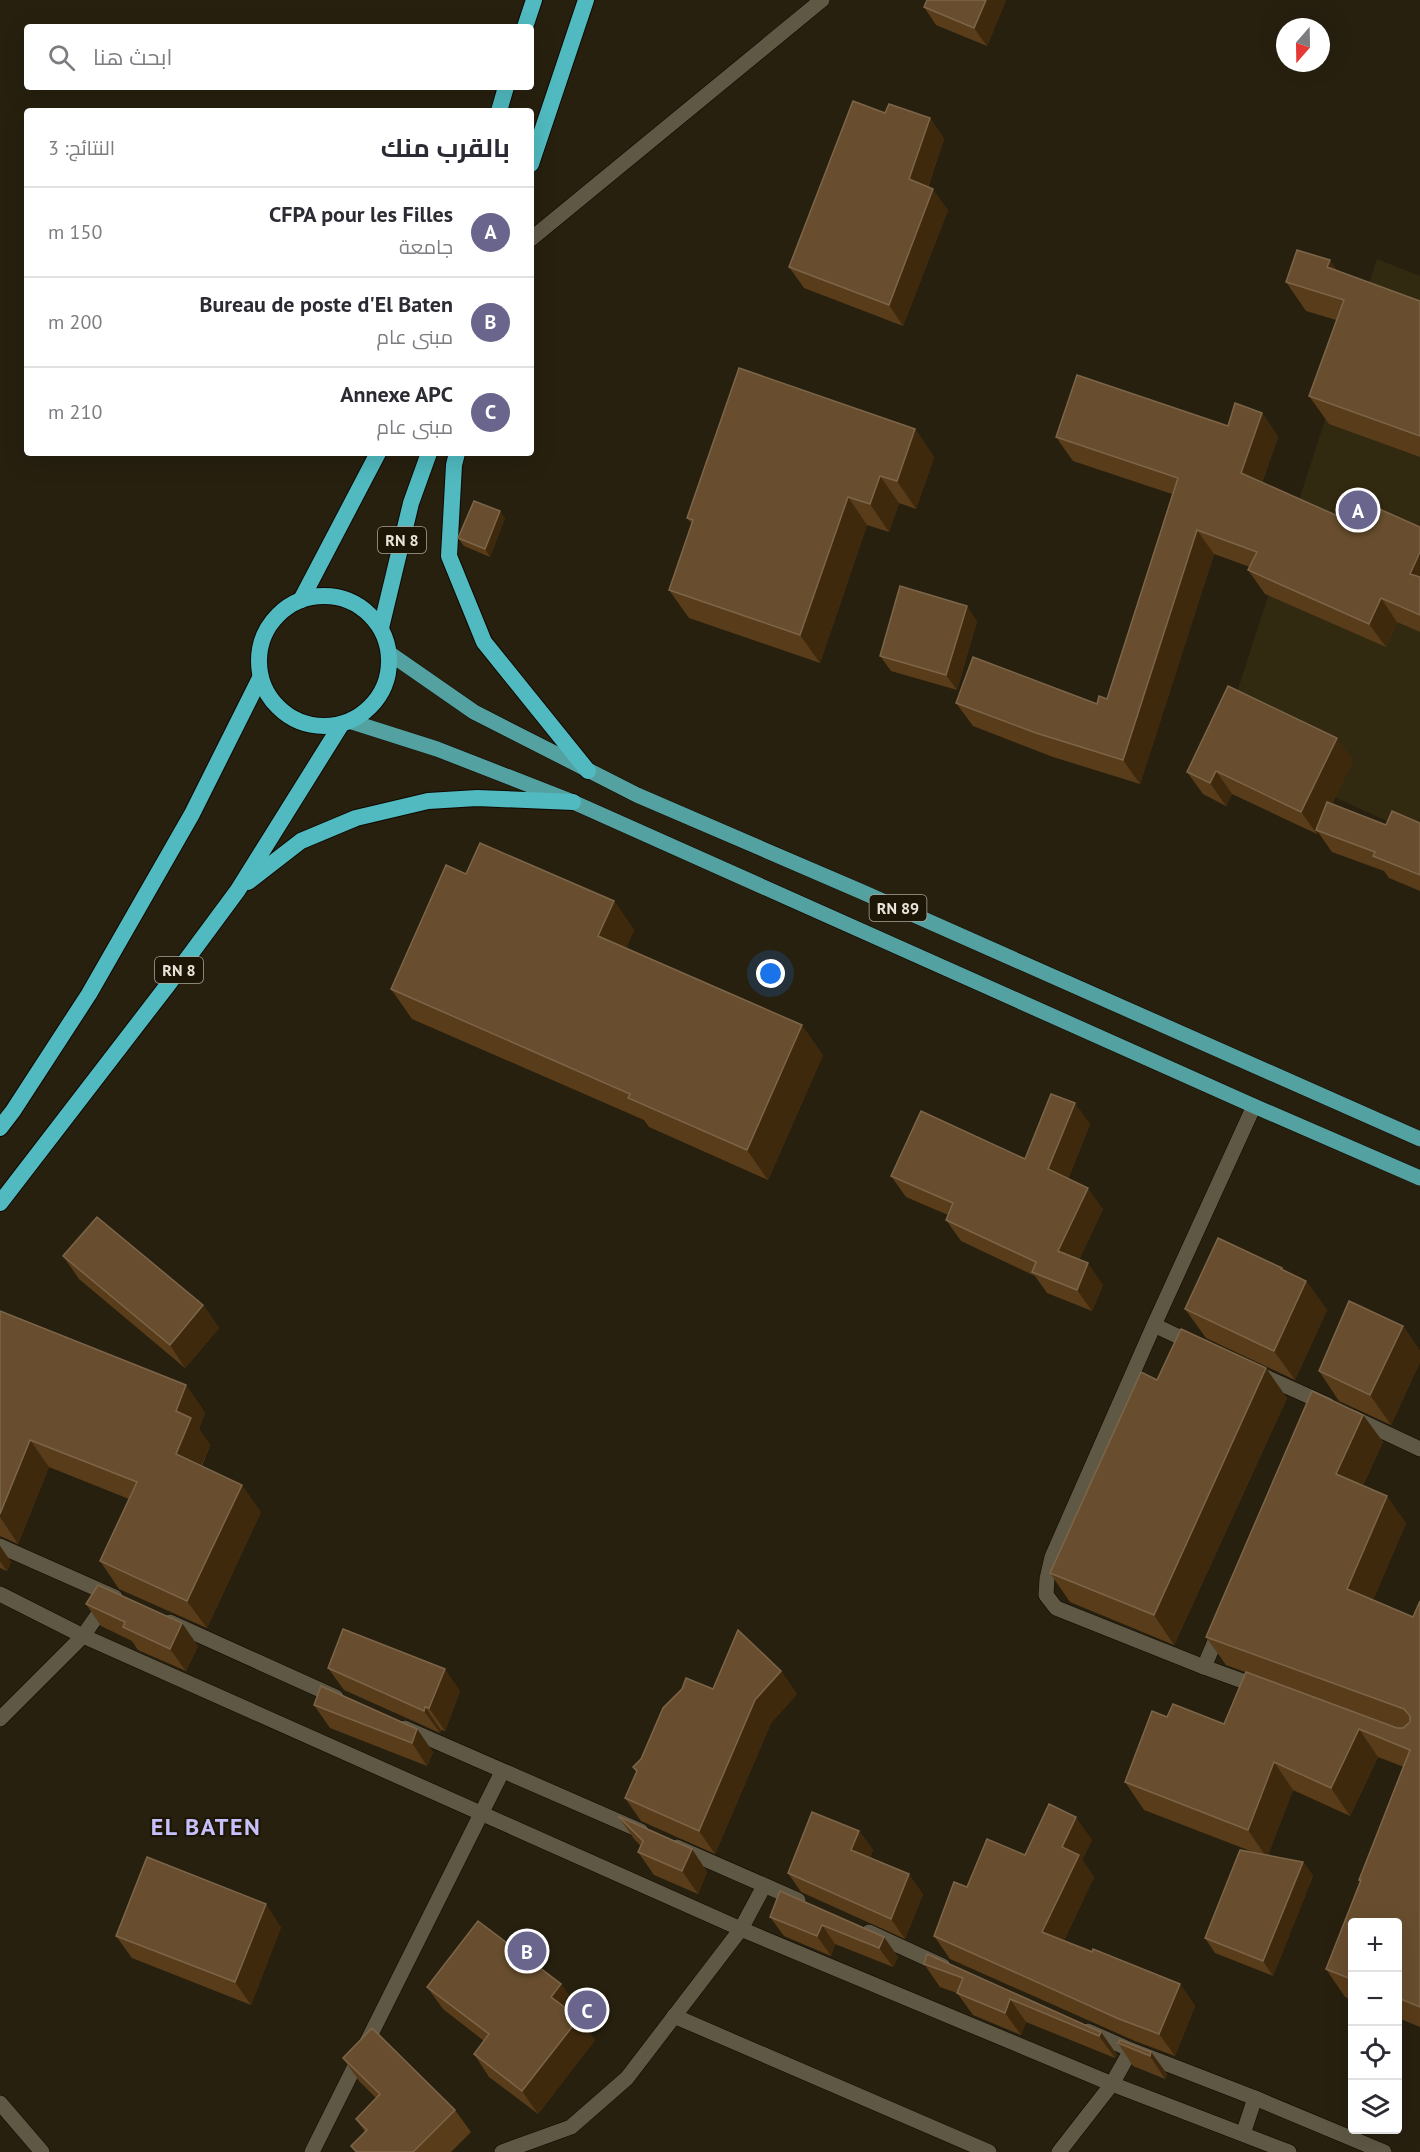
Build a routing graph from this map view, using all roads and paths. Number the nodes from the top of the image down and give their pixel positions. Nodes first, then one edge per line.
1 (534, 0) edge
2 (585, 0) edge
3 (822, 0) edge
4 (526, 24) edge
5 (506, 90) edge
6 (500, 108) edge
7 (534, 155) edge
8 (534, 236) edge
9 (376, 456) edge
10 (428, 456) edge
11 (456, 456) edge
12 (301, 600) junction
13 (381, 628) junction
14 (389, 653) junction
15 (260, 678) junction
16 (345, 723) junction
17 (588, 771) junction
18 (573, 802) junction
19 (238, 890) junction
20 (1254, 1106) junction
21 (7, 1110) edge
22 (0, 1128) edge
23 (1420, 1139) edge
24 (1420, 1178) edge
25 (0, 1203) edge
26 (1154, 1325) junction
27 (1205, 1348) edge
28 (1246, 1367) edge
29 (1420, 1449) edge
30 (0, 1546) edge
31 (0, 1594) edge
32 (111, 1595) junction
33 (133, 1605) edge
34 (1227, 1614) edge
35 (154, 1615) edge
36 (83, 1636) junction
37 (1204, 1667) junction
38 (1280, 1695) edge
39 (350, 1703) edge
40 (0, 1719) edge
41 (393, 1723) edge
42 (502, 1772) junction
43 (480, 1813) junction
44 (764, 1886) junction
45 (807, 1905) edge
46 (851, 1924) edge
47 (741, 1929) junction
48 (958, 1973) edge
49 (674, 2016) junction
50 (1077, 2026) edge
51 (1131, 2050) junction
52 (1112, 2084) junction
53 (1255, 2098) junction
54 (0, 2103) edge
55 (1243, 2134) junction
56 (42, 2152) edge
57 (312, 2152) edge
58 (502, 2152) edge
59 (988, 2152) edge
60 (1059, 2152) edge
61 (1289, 2152) edge
62 (1384, 2152) edge

1 - 4 highway
2 - 7 highway
3 - 8 street
5 - 6 highway
9 - 12 highway
10 - 13 highway, RN 8
11 - 17 highway
12 - 13 highway
12 - 15 highway
13 - 14 highway
14 - 16 highway
14 - 17 main road, RN 89
15 - 16 highway
15 - 21 highway
16 - 18 main road
16 - 19 highway, RN 8
17 - 23 main road, RN 89
18 - 19 highway
18 - 20 main road
19 - 25 highway, RN 8
20 - 24 main road
20 - 26 street
21 - 22 highway
26 - 27 street
26 - 37 street
28 - 29 street
30 - 32 street
31 - 36 street
32 - 33 street
32 - 36 street
34 - 37 street
35 - 39 street
36 - 40 street
36 - 43 street
37 - 38 street
41 - 42 street
42 - 43 street
42 - 44 street
43 - 47 street
43 - 57 street
44 - 45 street
44 - 47 street
46 - 48 street
47 - 49 street
47 - 52 street
49 - 58 street
49 - 59 street
50 - 51 street
51 - 52 street
51 - 53 street
52 - 55 street
52 - 60 street
53 - 55 street
53 - 62 street
54 - 56 street
55 - 61 street

